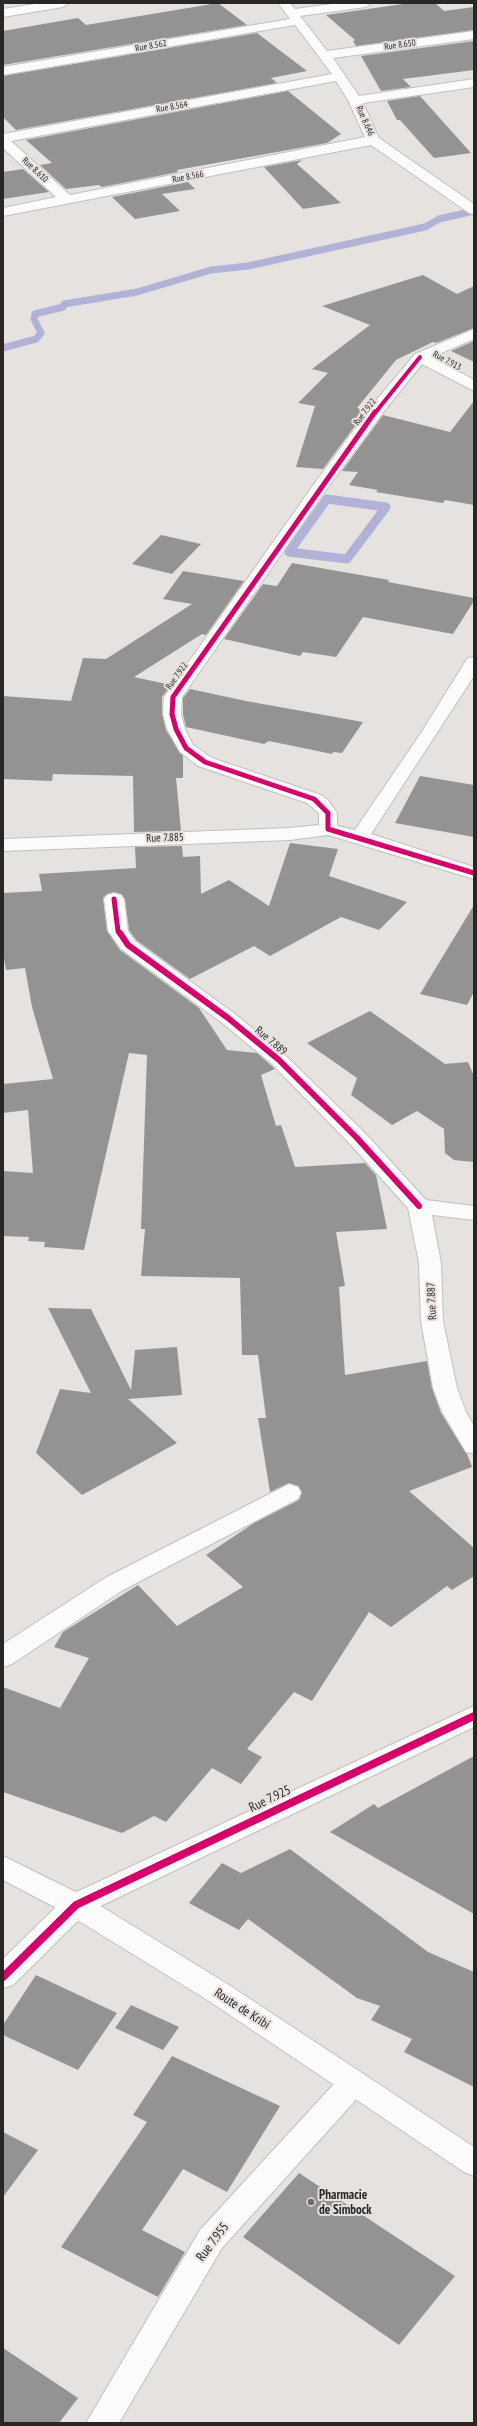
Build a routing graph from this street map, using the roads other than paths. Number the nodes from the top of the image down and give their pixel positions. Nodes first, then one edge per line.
1 (63, 3) edge
2 (284, 3) edge
3 (366, 3) edge
4 (3, 13) edge
5 (296, 17) junction
6 (474, 35) edge
7 (325, 56) junction
8 (3, 71) edge
9 (340, 76) junction
10 (474, 83) edge
11 (355, 100) junction
12 (3, 139) edge
13 (373, 140) junction
14 (67, 200) junction
15 (474, 210) edge
16 (3, 212) edge
17 (474, 334) edge
18 (420, 357) junction
19 (474, 386) edge
20 (474, 662) edge
21 (328, 829) junction
22 (360, 837) junction
23 (3, 845) edge
24 (474, 873) edge
25 (114, 899) dead end
26 (419, 1206) junction
27 (474, 1213) edge
28 (474, 1446) edge
29 (289, 1493) dead end
30 (3, 1657) edge
31 (474, 1716) edge
32 (3, 1867) edge
33 (76, 1905) junction
34 (3, 1977) edge
35 (353, 2083) junction
36 (474, 2163) edge
37 (102, 2423) edge

1 - 4 street
2 - 5 street, Rue 8.646
3 - 5 street, Rue 8.562
5 - 7 street, Rue 8.646
5 - 8 street, Rue 8.562
6 - 7 street, Rue 8.650
7 - 9 street, Rue 8.646
9 - 11 street, Rue 8.646
9 - 12 street, Rue 8.564
10 - 11 street
11 - 13 street, Rue 8.646
12 - 14 street, Rue 8.610
13 - 14 street, Rue 8.566
13 - 15 street, Rue 8.646
14 - 16 street, Rue 8.566
17 - 18 street, Rue 7.913
18 - 19 street, Rue 7.913
18 - 21 street, Rue 7.922
20 - 22 street
21 - 22 street
21 - 23 street, Rue 7.885
22 - 24 street
25 - 26 street, Rue 7.889
26 - 27 street
26 - 28 street, Rue 7.887
29 - 30 street
31 - 33 street, Rue 7.925
32 - 33 street, Route de Kribi
33 - 34 street, Rue 7.925
33 - 35 street, Route de Kribi
35 - 36 street, Route de Kribi
35 - 37 street, Rue 7.955

